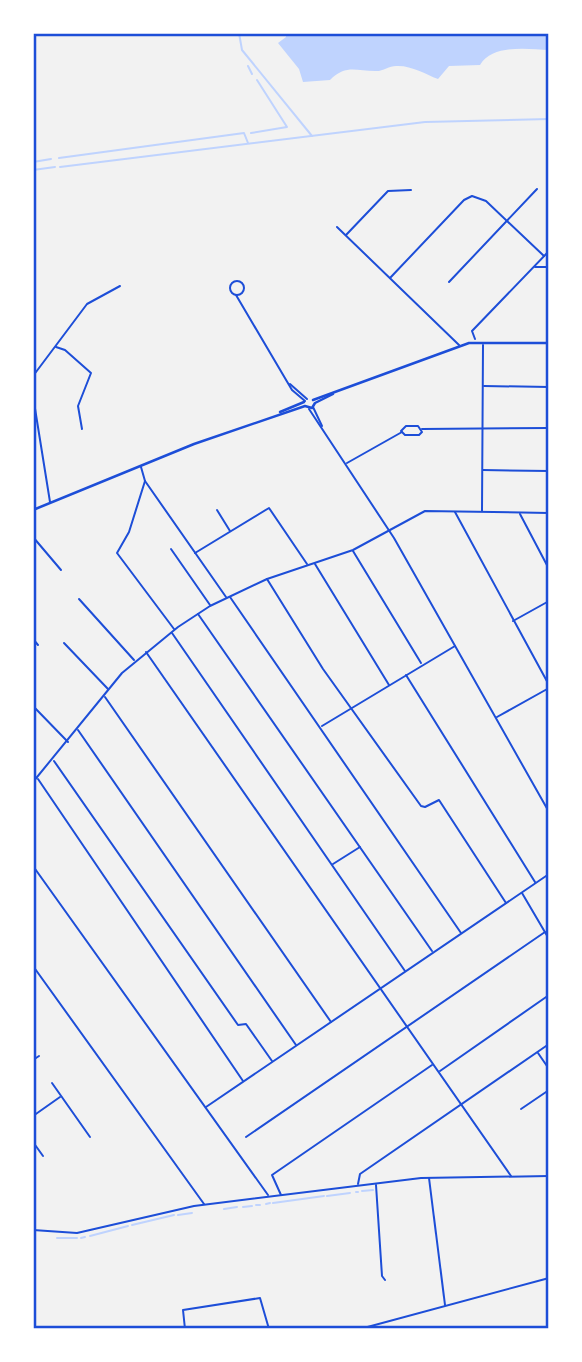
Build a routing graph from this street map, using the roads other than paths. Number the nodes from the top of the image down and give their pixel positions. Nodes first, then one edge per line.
1 (537, 189) dead end
2 (411, 190) dead end
3 (507, 220) junction
4 (337, 227) dead end
5 (346, 236) junction
6 (549, 251) edge
7 (544, 256) junction
8 (534, 267) junction
9 (549, 267) edge
10 (390, 278) junction
11 (449, 282) dead end
12 (120, 286) dead end
13 (236, 295) dead end
14 (475, 340) dead end
15 (483, 342) junction
16 (549, 343) edge
17 (460, 346) junction
18 (54, 347) junction
19 (33, 376) edge
20 (289, 383) junction
21 (483, 386) junction
22 (549, 387) edge
23 (298, 395) junction
24 (33, 396) edge
25 (305, 402) junction
26 (296, 404) junction
27 (313, 405) junction
28 (274, 415) junction
29 (482, 428) junction
30 (549, 428) edge
31 (82, 429) dead end
32 (422, 429) junction
33 (402, 432) junction
34 (346, 464) junction
35 (141, 466) junction
36 (482, 470) junction
37 (549, 471) edge
38 (145, 481) junction
39 (50, 502) junction
40 (33, 510) edge
41 (217, 510) dead end
42 (455, 511) junction
43 (482, 512) junction
44 (520, 513) junction
45 (549, 513) edge
46 (389, 530) junction
47 (231, 532) junction
48 (33, 537) edge
49 (171, 550) dead end
50 (353, 550) junction
51 (195, 553) junction
52 (314, 563) junction
53 (307, 565) junction
54 (549, 569) edge
55 (61, 570) dead end
56 (267, 579) junction
57 (228, 597) junction
58 (79, 599) dead end
59 (549, 601) edge
60 (210, 606) junction
61 (198, 613) junction
62 (512, 621) junction
63 (175, 630) junction
64 (171, 633) junction
65 (33, 639) edge
66 (64, 643) dead end
67 (38, 645) dead end
68 (456, 645) junction
69 (146, 652) junction
70 (135, 661) junction
71 (422, 665) junction
72 (405, 675) junction
73 (389, 685) junction
74 (549, 687) edge
75 (109, 690) junction
76 (104, 696) junction
77 (33, 706) edge
78 (351, 707) junction
79 (496, 718) junction
80 (321, 727) junction
81 (78, 730) junction
82 (68, 743) junction
83 (53, 760) junction
84 (37, 778) junction
85 (33, 782) edge
86 (549, 811) edge
87 (360, 846) junction
88 (333, 865) junction
89 (33, 866) edge
90 (549, 874) edge
91 (535, 883) junction
92 (521, 892) junction
93 (506, 903) junction
94 (545, 932) junction
95 (461, 933) junction
96 (549, 939) edge
97 (433, 952) junction
98 (33, 966) edge
99 (405, 971) junction
100 (380, 988) junction
101 (549, 995) edge
102 (331, 1022) junction
103 (407, 1027) junction
104 (549, 1044) edge
105 (296, 1046) junction
106 (537, 1052) junction
107 (39, 1056) dead end
108 (33, 1060) edge
109 (272, 1062) junction
110 (433, 1064) junction
111 (549, 1069) edge
112 (439, 1072) junction
113 (243, 1082) junction
114 (51, 1083) dead end
115 (549, 1090) edge
116 (61, 1096) junction
117 (462, 1105) junction
118 (206, 1107) junction
119 (521, 1109) dead end
120 (33, 1116) edge
121 (90, 1137) dead end
122 (246, 1137) dead end
123 (33, 1142) edge
124 (43, 1156) dead end
125 (511, 1176) junction
126 (549, 1176) edge
127 (429, 1178) junction
128 (376, 1184) junction
129 (358, 1186) junction
130 (281, 1195) junction
131 (268, 1197) junction
132 (205, 1205) junction
133 (33, 1230) edge
134 (549, 1278) edge
135 (385, 1280) dead end
136 (445, 1306) junction
137 (185, 1329) edge
138 (269, 1329) edge
139 (360, 1329) edge

1 - 3 street
2 - 5 street
3 - 7 street
3 - 10 street
3 - 11 street
4 - 5 street
5 - 10 street
6 - 7 street
7 - 8 street
8 - 9 street
8 - 14 street
10 - 17 street
12 - 18 street
13 - 20 street
15 - 16 street
15 - 17 street
15 - 21 street
17 - 27 street
18 - 19 street
18 - 31 street
20 - 23 street
20 - 25 street
21 - 22 street
21 - 29 street
23 - 25 street
23 - 26 street
24 - 39 street
25 - 26 street
25 - 27 street
25 - 27 street
25 - 28 street
26 - 28 street
27 - 34 street
28 - 35 street
29 - 30 street
29 - 32 street
29 - 36 street
32 - 33 street
32 - 33 street
33 - 34 street
34 - 46 street
35 - 38 street
35 - 39 street
36 - 37 street
36 - 43 street
38 - 51 street
38 - 63 street
39 - 40 street
41 - 47 street
42 - 43 street
42 - 46 street
42 - 62 street
43 - 44 street
44 - 45 street
44 - 54 street
46 - 50 street
46 - 68 street
47 - 51 street
47 - 53 street
48 - 55 street
49 - 60 street
50 - 52 street
50 - 71 street
51 - 57 street
52 - 53 street
52 - 73 street
53 - 56 street
56 - 57 street
56 - 78 street
57 - 60 street
57 - 80 street
58 - 70 street
59 - 62 street
60 - 61 street
61 - 63 street
61 - 87 street
62 - 74 street
63 - 64 street
64 - 69 street
64 - 88 street
65 - 67 street
66 - 75 street
68 - 71 street
68 - 79 street
69 - 70 street
69 - 100 street
70 - 75 street
71 - 72 street
72 - 73 street
72 - 91 street
73 - 78 street
74 - 79 street
75 - 76 street
76 - 81 street
76 - 102 street
77 - 82 street
78 - 80 street
78 - 93 street
79 - 86 street
80 - 95 street
81 - 82 street
81 - 105 street
82 - 83 street
83 - 84 street
83 - 109 street
84 - 85 street
84 - 113 street
87 - 88 street
87 - 97 street
88 - 99 street
89 - 118 street
90 - 91 street
91 - 92 street
92 - 93 street
92 - 94 street
93 - 95 street
94 - 96 street
94 - 103 street
95 - 97 street
97 - 99 street
98 - 132 street
99 - 100 street
100 - 102 street
100 - 103 street
101 - 112 street
102 - 105 street
103 - 110 street
103 - 122 street
104 - 106 street
105 - 109 street
106 - 111 street
106 - 117 street
107 - 108 street
109 - 113 street
110 - 112 street
110 - 130 street
112 - 117 street
113 - 118 street
114 - 116 street
115 - 119 street
116 - 120 street
116 - 121 street
117 - 125 street
117 - 129 street
118 - 131 street
123 - 124 street
125 - 126 street
125 - 127 street
127 - 128 street
127 - 136 street
128 - 129 street
128 - 135 street
129 - 130 street
130 - 131 street
131 - 132 street
132 - 133 street
134 - 136 street
136 - 139 street
137 - 138 street

